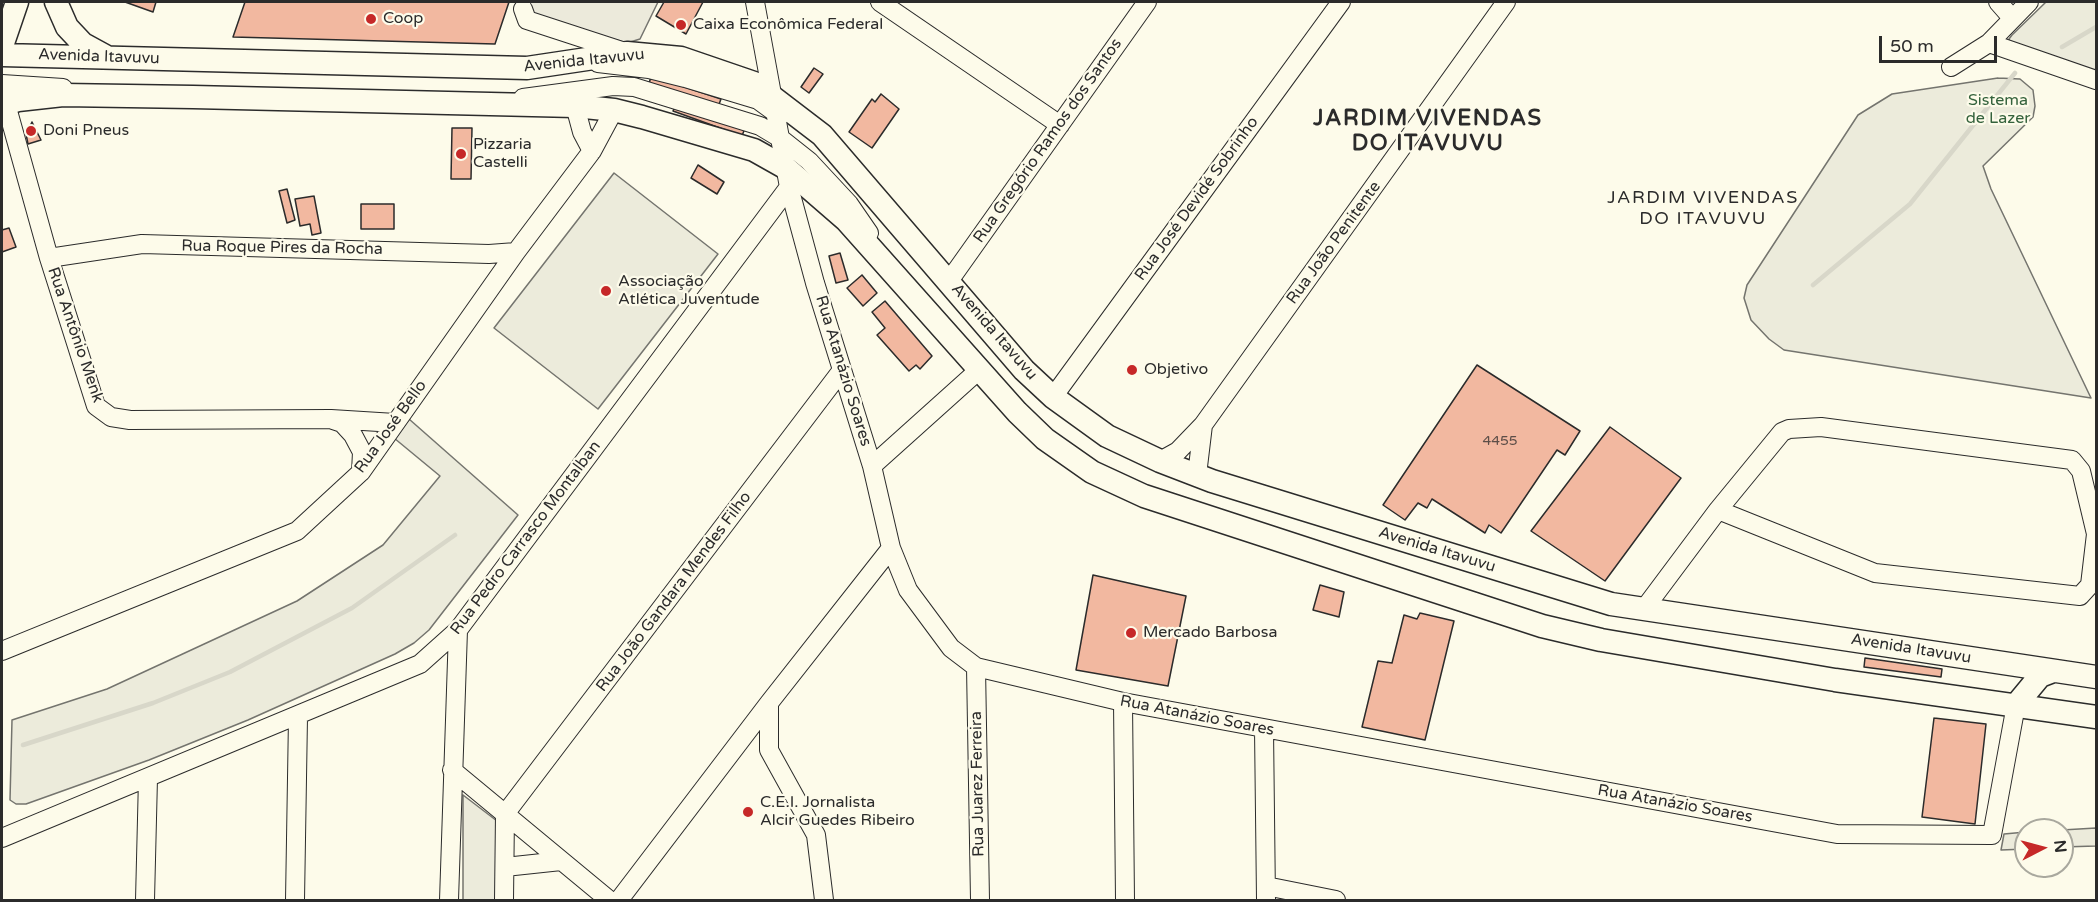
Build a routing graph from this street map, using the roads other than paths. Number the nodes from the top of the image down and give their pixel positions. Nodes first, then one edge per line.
1 (10, 2) edge
2 (17, 2) edge
3 (56, 2) edge
4 (755, 2) edge
5 (880, 2) edge
6 (1341, 2) edge
7 (1506, 2) edge
8 (1998, 2) edge
9 (2030, 2) edge
10 (1142, 3) edge
11 (523, 9) dead end
12 (2012, 18) junction
13 (2, 25) edge
14 (1989, 42) junction
15 (2, 46) edge
16 (627, 53) junction
17 (2, 55) edge
18 (106, 56) junction
19 (579, 62) junction
20 (1951, 67) dead end
21 (2097, 80) edge
22 (3, 98) edge
23 (489, 104) junction
24 (774, 105) junction
25 (576, 106) junction
26 (614, 110) junction
27 (1060, 125) junction
28 (780, 138) junction
29 (592, 151) junction
30 (788, 178) junction
31 (516, 252) junction
32 (49, 258) junction
33 (949, 281) junction
34 (911, 291) junction
35 (991, 331) junction
36 (980, 369) junction
37 (842, 370) junction
38 (1053, 397) junction
39 (331, 419) junction
40 (395, 423) junction
41 (1203, 425) junction
42 (1160, 461) junction
43 (872, 466) junction
44 (361, 472) junction
45 (1197, 476) junction
46 (1718, 510) junction
47 (891, 548) junction
48 (1644, 609) junction
49 (458, 630) junction
50 (2, 651) edge
51 (976, 668) junction
52 (2053, 671) junction
53 (2097, 677) edge
54 (1123, 702) junction
55 (769, 703) junction
56 (2016, 705) junction
57 (298, 717) junction
58 (2097, 717) edge
59 (1264, 729) junction
60 (738, 744) junction
61 (769, 750) junction
62 (452, 770) junction
63 (148, 778) junction
64 (505, 814) junction
65 (2, 838) edge
66 (561, 861) junction
67 (505, 867) junction
68 (1266, 893) edge
69 (825, 899) edge
70 (146, 900) edge
71 (296, 900) edge
72 (449, 900) edge
73 (504, 900) edge
74 (609, 900) edge
75 (619, 900) edge
76 (980, 900) edge
77 (1125, 900) edge
78 (1336, 900) edge

1 - 13 main road
2 - 15 main road
3 - 18 main road
4 - 24 street, Rua Atanázio Soares
5 - 27 street
6 - 38 street, Rua José Devidé Sobrinho
7 - 41 street, Rua João Penitente
8 - 12 street
9 - 12 street
10 - 27 street, Rua Gregório Ramos dos Santos
11 - 16 street
12 - 14 street
14 - 20 street
14 - 21 street
16 - 19 main road, Avenida Itavuvu
16 - 24 main road, Avenida Itavuvu
17 - 18 main road, Avenida Itavuvu
18 - 19 main road, Avenida Itavuvu
19 - 24 street
22 - 23 main road
22 - 32 street, Rua Antônio Menk
23 - 25 main road
23 - 28 street
24 - 28 street, Rua Atanázio Soares
24 - 33 main road, Avenida Itavuvu
25 - 26 main road
25 - 29 street
26 - 29 street, Rua José Bello
26 - 30 main road
27 - 33 street, Rua Gregório Ramos dos Santos
28 - 30 street, Rua Atanázio Soares
28 - 34 street
29 - 31 street, Rua José Bello
30 - 34 main road
30 - 37 street, Rua Atanázio Soares
30 - 49 street, Rua Pedro Carrasco Montalban
31 - 32 street, Rua Roque Pires da Rocha
31 - 40 street, Rua José Bello
32 - 39 street, Rua Antônio Menk
33 - 35 main road, Avenida Itavuvu
34 - 36 main road
35 - 36 main road
35 - 38 main road, Avenida Itavuvu
36 - 43 street
36 - 56 main road
37 - 43 street, Rua Atanázio Soares
37 - 64 street, Rua João Gandara Mendes Filho
38 - 42 main road, Avenida Itavuvu
39 - 40 street, Rua Antônio Menk
39 - 44 street
40 - 44 street, Rua José Bello
41 - 42 street, Rua João Penitente
41 - 45 street, Rua João Penitente
42 - 45 main road, Avenida Itavuvu
43 - 47 street, Rua Atanázio Soares
44 - 50 street, Rua José Bello
45 - 48 main road, Avenida Itavuvu
46 - 46 street
46 - 48 street
47 - 51 street, Rua Atanázio Soares
47 - 55 street
48 - 52 main road, Avenida Itavuvu
49 - 57 street, Rua Pedro Carrasco Montalban
49 - 62 street
51 - 54 street, Rua Atanázio Soares
51 - 76 street, Rua Juarez Ferreira
52 - 53 main road, Avenida Itavuvu
52 - 56 main road
54 - 59 street, Rua Atanázio Soares
54 - 77 street
55 - 60 street
55 - 61 street
56 - 58 main road
56 - 59 street, Rua Atanázio Soares
57 - 63 street, Rua Pedro Carrasco Montalban
57 - 71 street
59 - 68 street
60 - 61 street
60 - 75 street
61 - 69 street
62 - 64 street
62 - 72 street
63 - 65 street, Rua Pedro Carrasco Montalban
63 - 70 street
64 - 66 street
64 - 67 street
66 - 67 street
66 - 74 street
67 - 73 street
68 - 78 street

